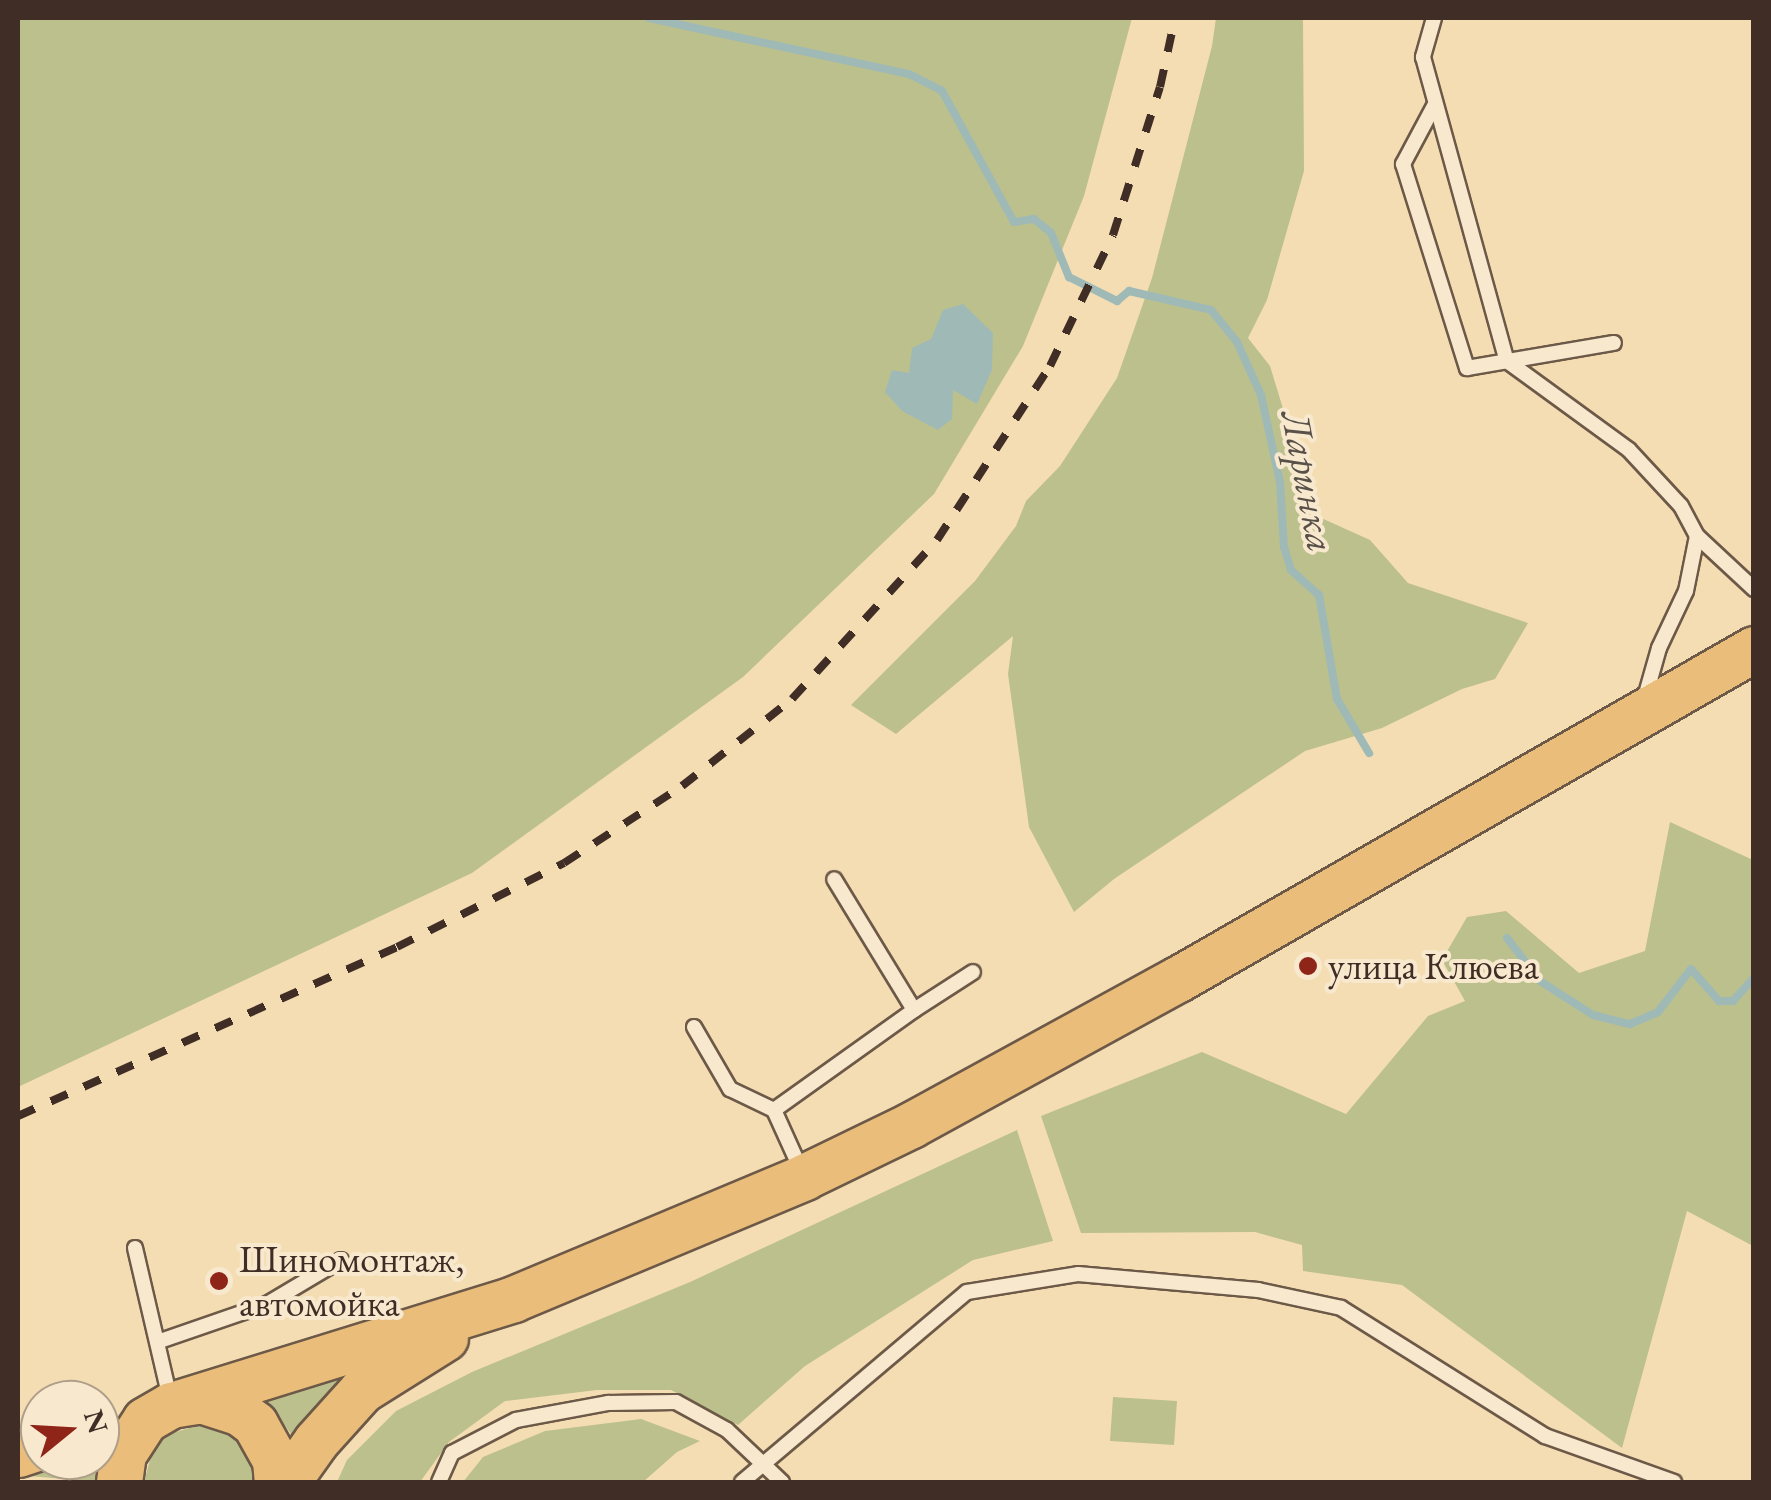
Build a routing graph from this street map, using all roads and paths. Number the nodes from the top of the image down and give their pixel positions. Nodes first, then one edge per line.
1 (1434, 18) edge
2 (1434, 106) junction
3 (1614, 343) dead end
4 (1507, 361) junction
5 (1696, 536) junction
6 (1754, 588) edge
7 (1754, 649) edge
8 (1641, 710) junction
9 (834, 878) dead end
10 (973, 972) dead end
11 (914, 1010) junction
12 (694, 1027) dead end
13 (774, 1110) junction
14 (804, 1176) junction
15 (135, 1248) dead end
16 (341, 1260) dead end
17 (513, 1299) junction
18 (160, 1341) junction
19 (171, 1405) junction
20 (120, 1422) edge
21 (762, 1464) junction
22 (119, 1482) edge
23 (277, 1482) edge
24 (287, 1482) edge
25 (438, 1482) edge
26 (742, 1482) edge
27 (782, 1482) edge
28 (1674, 1482) edge

1 - 2 lane
2 - 4 lane
2 - 4 lane
3 - 4 lane
4 - 5 lane
5 - 6 lane
5 - 8 lane
7 - 8 main road
8 - 14 main road
9 - 11 lane
10 - 11 lane
11 - 13 lane
12 - 13 lane
13 - 14 lane
14 - 17 main road
15 - 18 lane
16 - 18 lane
17 - 19 main road
17 - 24 main road
18 - 19 lane
19 - 20 main road
19 - 22 main road
19 - 23 main road
21 - 25 lane
21 - 26 lane
21 - 27 lane
21 - 28 lane

